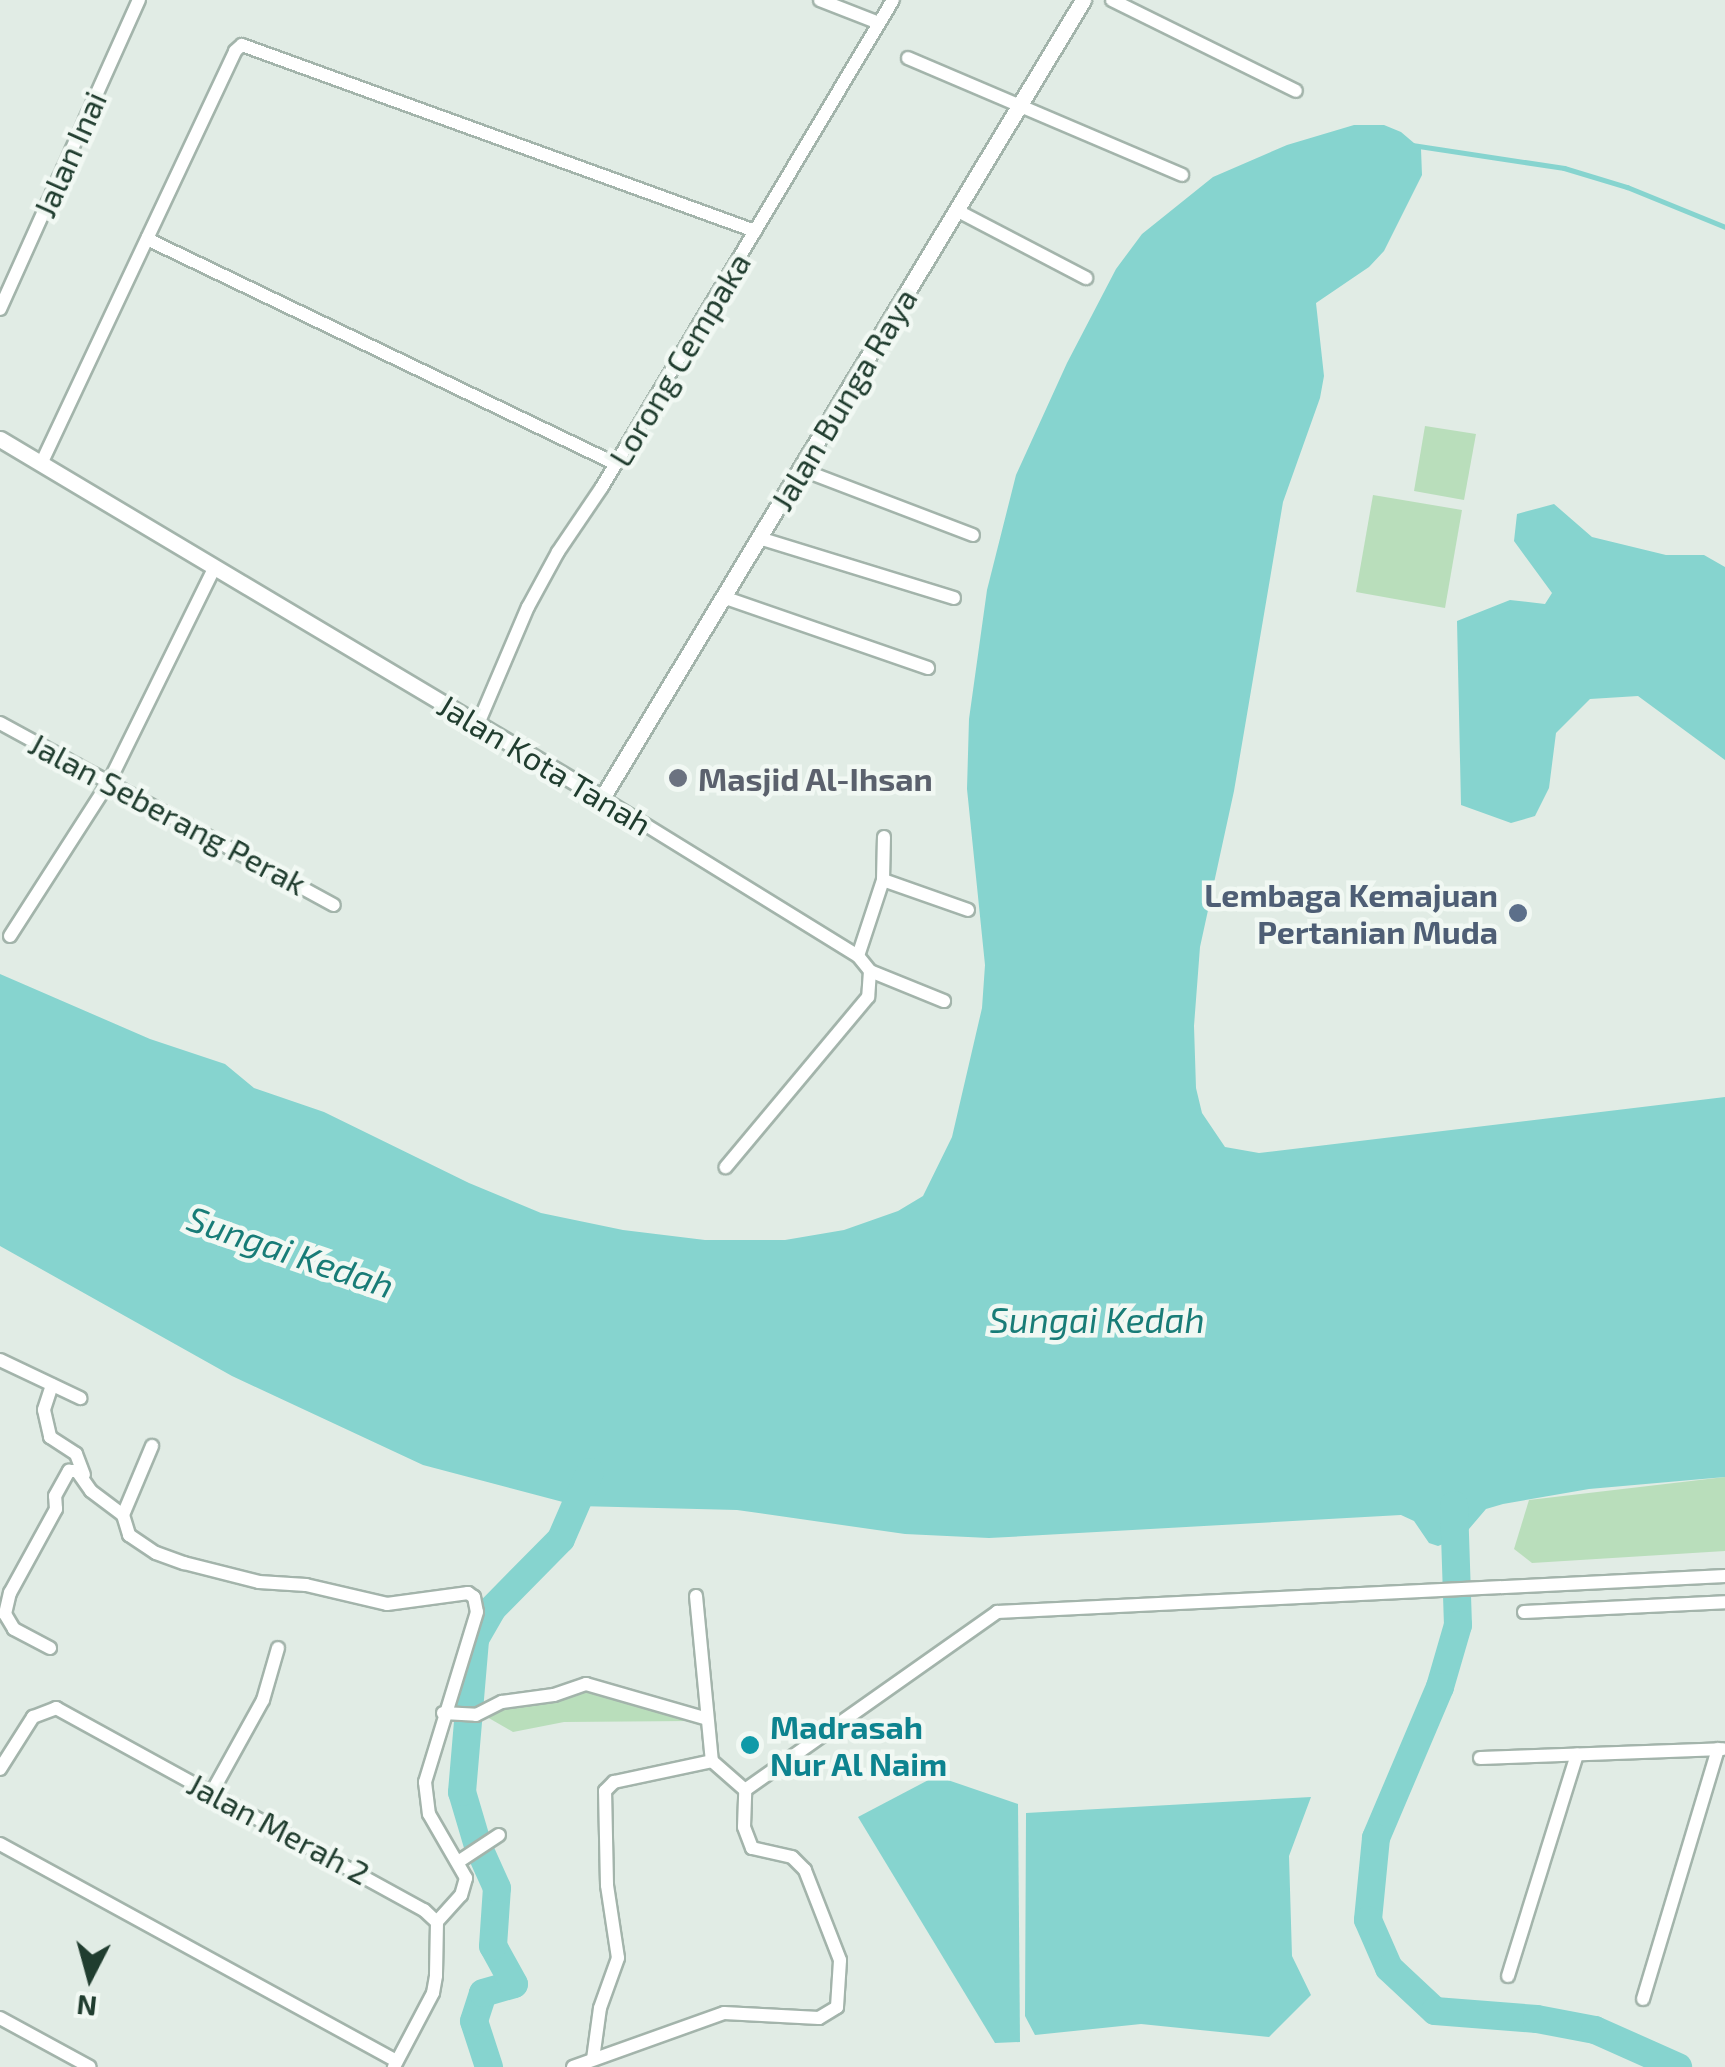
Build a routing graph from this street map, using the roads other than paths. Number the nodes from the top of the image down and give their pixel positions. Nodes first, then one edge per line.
1 (139, 0) edge
2 (820, 0) edge
3 (893, 0) edge
4 (1083, 0) edge
5 (1112, 0) edge
6 (879, 23) junction
7 (908, 58) dead end
8 (1296, 91) dead end
9 (1019, 106) junction
10 (1182, 175) dead end
11 (956, 210) junction
12 (755, 231) junction
13 (147, 239) junction
14 (1086, 278) dead end
15 (0, 309) edge
16 (0, 439) edge
17 (41, 464) junction
18 (616, 464) junction
19 (800, 469) junction
20 (974, 535) dead end
21 (759, 538) junction
22 (215, 567) junction
23 (723, 596) junction
24 (954, 598) dead end
25 (928, 668) dead end
26 (0, 723) edge
27 (478, 724) junction
28 (109, 782) junction
29 (602, 798) junction
30 (884, 838) dead end
31 (883, 880) junction
32 (334, 906) dead end
33 (968, 910) dead end
34 (10, 936) dead end
35 (858, 956) junction
36 (870, 971) junction
37 (944, 1002) dead end
38 (726, 1167) dead end
39 (0, 1360) edge
40 (52, 1384) junction
41 (80, 1398) dead end
42 (152, 1446) dead end
43 (84, 1477) junction
44 (123, 1515) junction
45 (1725, 1576) edge
46 (5, 1590) edge
47 (696, 1596) dead end
48 (1725, 1602) edge
49 (1524, 1612) dead end
50 (50, 1648) dead end
51 (278, 1648) dead end
52 (448, 1714) junction
53 (704, 1718) junction
54 (1722, 1749) edge
55 (1577, 1755) junction
56 (1480, 1758) dead end
57 (712, 1761) junction
58 (0, 1769) edge
59 (745, 1790) junction
60 (212, 1792) junction
61 (499, 1834) dead end
62 (0, 1844) edge
63 (463, 1859) junction
64 (438, 1922) junction
65 (1508, 1976) dead end
66 (1644, 1999) dead end
67 (0, 2018) edge
68 (593, 2058) junction
69 (395, 2064) edge
70 (90, 2067) edge
71 (573, 2067) edge

1 - 15 street, Jalan Inai
2 - 6 street
3 - 6 street, Lorong Cempaka
4 - 9 street, Jalan Bunga Raya
5 - 8 street
6 - 12 street, Lorong Cempaka
7 - 9 street
9 - 10 street
9 - 11 street, Jalan Bunga Raya
11 - 14 street
11 - 19 street, Jalan Bunga Raya
12 - 13 street
12 - 18 street, Lorong Cempaka
13 - 17 street
13 - 18 street
16 - 17 street, Jalan Kota Tanah
17 - 22 street, Jalan Kota Tanah
18 - 27 street, Lorong Cempaka
19 - 20 street
19 - 21 street, Jalan Bunga Raya
21 - 23 street, Jalan Bunga Raya
21 - 24 street
22 - 27 street, Jalan Kota Tanah
22 - 28 street
23 - 25 street
23 - 29 street, Jalan Bunga Raya
26 - 28 street, Jalan Seberang Perak
27 - 29 street, Jalan Kota Tanah
28 - 32 street, Jalan Seberang Perak
28 - 34 street
29 - 35 street, Jalan Kota Tanah
30 - 31 street
31 - 33 street
31 - 35 street
35 - 36 street, Jalan Kota Tanah
36 - 37 street
36 - 38 street
39 - 40 street
40 - 41 street
40 - 43 street
42 - 44 street
43 - 44 street
43 - 46 street
44 - 52 street
45 - 59 street
46 - 50 street
47 - 53 street
48 - 49 street
51 - 60 street
52 - 53 street
52 - 63 street
53 - 57 street
54 - 55 street
54 - 66 street
55 - 56 street
55 - 65 street
57 - 59 street
57 - 68 street
58 - 60 street, Jalan Merah 2
59 - 68 street
60 - 64 street, Jalan Merah 2
61 - 63 street
62 - 69 street
63 - 64 street
64 - 69 street
67 - 70 street
68 - 71 street

